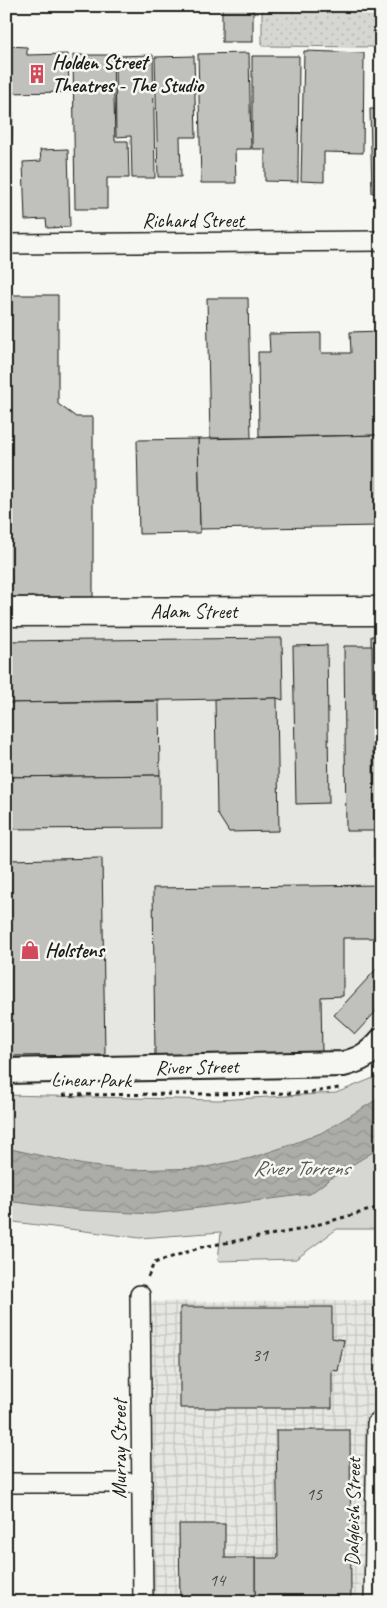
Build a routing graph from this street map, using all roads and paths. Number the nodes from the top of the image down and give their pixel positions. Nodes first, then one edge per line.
1 (381, 241) edge
2 (6, 244) edge
3 (381, 611) edge
4 (6, 612) edge
5 (381, 1041) edge
6 (6, 1070) edge
7 (347, 1086) dead end
8 (61, 1095) dead end
9 (381, 1207) edge
10 (140, 1295) joint
11 (377, 1423) dead end
12 (6, 1483) edge
13 (142, 1483) junction
14 (143, 1602) edge
15 (374, 1602) edge

1 - 2 street, Richard Street
3 - 4 main road, Adam Street
5 - 6 street, River Street
7 - 8 path, Linear Park
9 - 10 path
10 - 13 street, Murray Street
11 - 15 street, Dalgleish Street
12 - 13 street
13 - 14 street, Murray Street

